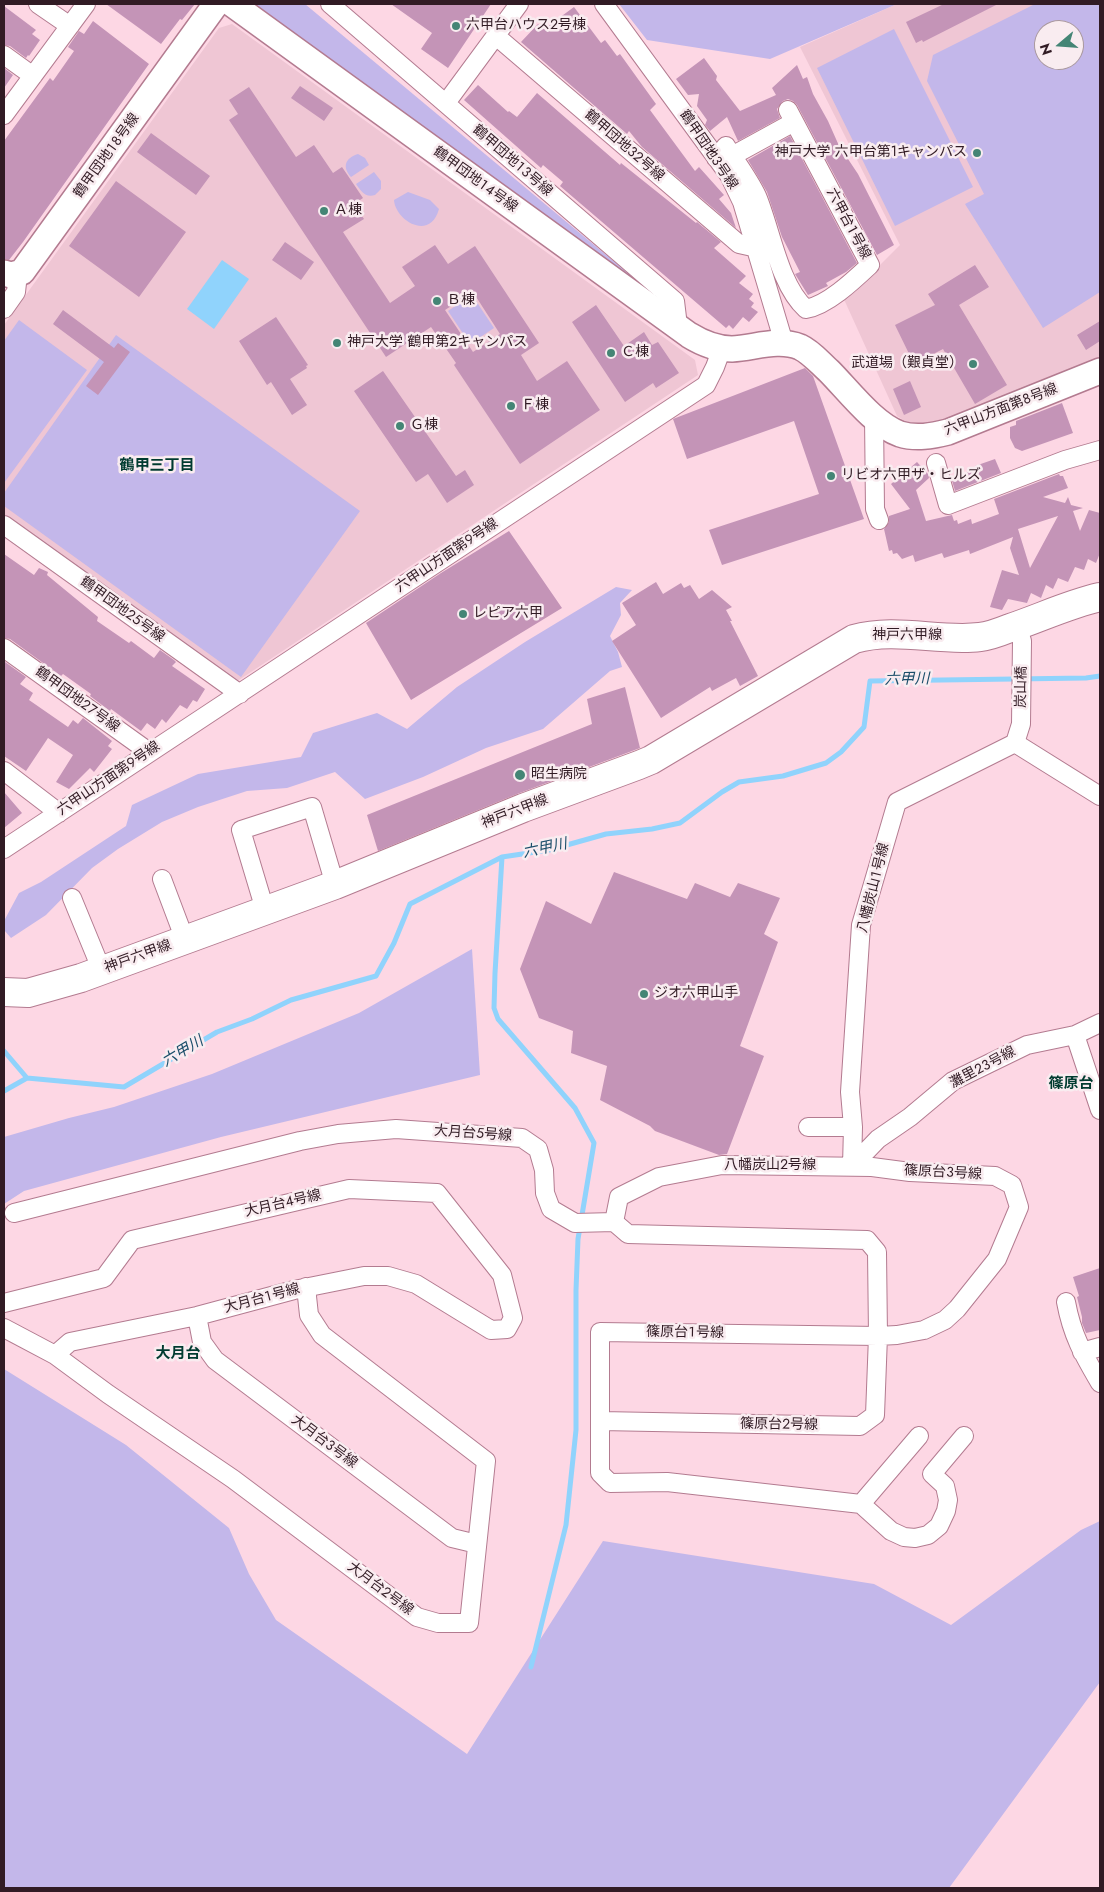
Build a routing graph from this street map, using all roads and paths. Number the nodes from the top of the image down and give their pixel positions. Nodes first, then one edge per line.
1 (38, 4) edge
2 (86, 4) edge
3 (216, 4) edge
4 (232, 4) edge
5 (330, 4) edge
6 (520, 4) edge
7 (604, 4) edge
8 (70, 26) junction
9 (496, 36) junction
10 (4, 55) edge
11 (33, 76) junction
12 (446, 103) junction
13 (4, 115) edge
14 (724, 157) junction
15 (757, 248) junction
16 (11, 274) edge
17 (4, 309) edge
18 (678, 326) junction
19 (784, 343) junction
20 (722, 348) junction
21 (1100, 371) edge
22 (874, 417) junction
23 (1100, 450) edge
24 (936, 463) dead end
25 (878, 520) dead end
26 (4, 525) edge
27 (1100, 597) edge
28 (1018, 626) junction
29 (4, 648) edge
30 (240, 694) junction
31 (1015, 743) junction
32 (149, 752) junction
33 (4, 771) edge
34 (1100, 796) edge
35 (59, 812) junction
36 (4, 849) edge
37 (162, 879) dead end
38 (335, 885) junction
39 (72, 898) dead end
40 (265, 910) junction
41 (185, 940) junction
42 (102, 971) junction
43 (4, 992) edge
44 (1100, 1023) edge
45 (1075, 1035) junction
46 (1100, 1110) edge
47 (808, 1127) dead end
48 (853, 1127) junction
49 (852, 1166) junction
50 (14, 1213) dead end
51 (614, 1222) junction
52 (306, 1287) junction
53 (1066, 1302) dead end
54 (4, 1303) edge
55 (197, 1316) junction
56 (513, 1318) joint
57 (4, 1328) edge
58 (878, 1336) junction
59 (1100, 1347) edge
60 (1082, 1352) junction
61 (55, 1355) junction
62 (1100, 1383) edge
63 (601, 1421) junction
64 (918, 1436) dead end
65 (964, 1436) dead end
66 (861, 1504) junction
67 (477, 1544) junction

1 - 8 street
2 - 8 street
3 - 16 street, 鶴甲団地１８号線
4 - 18 street, 鶴甲団地１４号線
5 - 12 street, 鶴甲団地１３号線
6 - 9 street
7 - 14 street, 鶴甲団地３号線
8 - 11 street
9 - 12 street
9 - 15 street, 鶴甲団地３２号線
10 - 11 street
11 - 13 street
12 - 18 street, 鶴甲団地１３号線
14 - 14 street, 六甲台１号線
14 - 15 street, 鶴甲団地３号線
15 - 19 street, 鶴甲団地３号線
16 - 17 street, 鶴甲団地１８号線
18 - 20 street, 鶴甲団地１４号線
19 - 20 street
19 - 22 street
20 - 30 street, 六甲山方面第９号線
21 - 22 street, 六甲山方面第８号線
22 - 25 street
23 - 24 street
26 - 30 street, 鶴甲団地２５号線
27 - 28 main road, 神戸六甲線
28 - 31 street, 炭山橋
28 - 38 main road, 神戸六甲線
29 - 32 street, 鶴甲団地２７号線
30 - 32 street, 六甲山方面第９号線
31 - 34 street
31 - 48 street, 八幡炭山１号線
32 - 35 street, 六甲山方面第９号線
33 - 35 street
35 - 36 street, 六甲山方面第９号線
37 - 41 street
38 - 40 main road, 神戸六甲線
38 - 40 street
39 - 42 street
40 - 41 main road, 神戸六甲線
41 - 42 main road, 神戸六甲線
42 - 43 main road, 神戸六甲線
44 - 45 street, 灘里２３号線
45 - 46 street
45 - 49 street, 灘里２３号線
47 - 48 street
48 - 49 street, 八幡炭山１号線
49 - 51 street, 八幡炭山２号線
49 - 58 street, 篠原台３号線
50 - 51 street, 大月台５号線
51 - 58 street
52 - 55 street, 大月台１号線
52 - 56 street, 大月台１号線
52 - 67 street, 大月台２号線
53 - 60 street
54 - 56 street, 大月台４号線
55 - 61 street, 大月台１号線
55 - 67 street, 大月台３号線
57 - 61 street
58 - 63 street, 篠原台２号線
58 - 63 street, 篠原台１号線
59 - 60 street
60 - 62 street
61 - 67 street, 大月台２号線
63 - 66 street, 篠原台１号線
64 - 66 street
65 - 66 street

